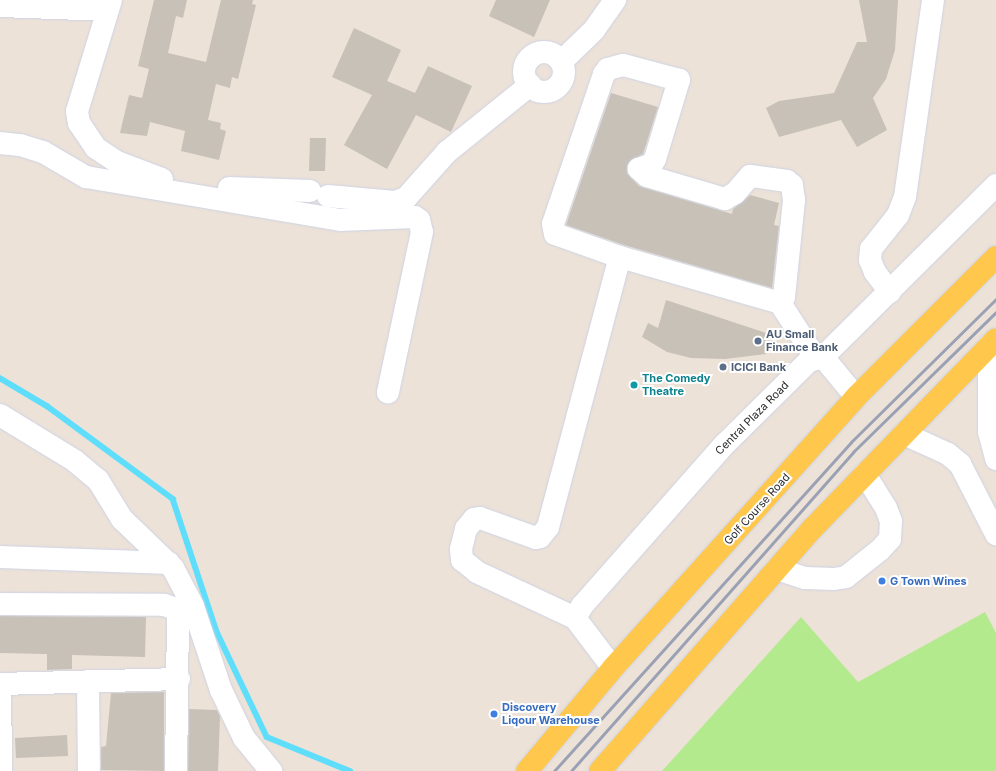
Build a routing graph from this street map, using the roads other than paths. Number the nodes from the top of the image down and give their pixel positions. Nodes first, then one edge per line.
1 (615, 0) edge
2 (933, 0) edge
3 (109, 5) edge
4 (0, 6) edge
5 (561, 62) junction
6 (530, 86) junction
7 (0, 143) edge
8 (996, 185) edge
9 (620, 257) junction
10 (996, 257) edge
11 (886, 296) junction
12 (780, 303) junction
13 (993, 342) edge
14 (819, 357) junction
15 (388, 392) dead end
16 (856, 396) junction
17 (0, 415) edge
18 (904, 434) junction
19 (996, 460) edge
20 (865, 474) junction
21 (967, 474) junction
22 (996, 534) edge
23 (0, 557) edge
24 (169, 563) junction
25 (777, 569) junction
26 (0, 604) edge
27 (575, 618) junction
28 (613, 668) junction
29 (179, 679) junction
30 (88, 681) junction
31 (0, 684) edge
32 (1, 771) edge
33 (89, 771) edge
34 (176, 771) edge
35 (271, 771) edge
36 (527, 771) edge
37 (600, 771) edge

1 - 5 street
2 - 11 street
3 - 4 street
3 - 6 street
5 - 6 street
5 - 6 street
7 - 15 street
8 - 11 street, Central Plaza Road
9 - 12 street
9 - 12 street
9 - 27 street
10 - 16 main road, Golf Course Road
11 - 14 street, Central Plaza Road
12 - 14 street
13 - 18 main road
13 - 19 street
14 - 16 street
14 - 27 street, Central Plaza Road
16 - 28 main road, Golf Course Road
17 - 24 street
18 - 20 main road
18 - 21 street
19 - 21 street
20 - 25 main road
20 - 25 street
21 - 22 street
23 - 24 street
24 - 35 street
25 - 37 main road
26 - 29 street
27 - 28 street
28 - 36 main road, Golf Course Road
29 - 30 street
29 - 34 street
30 - 31 street
30 - 33 street
31 - 32 street

